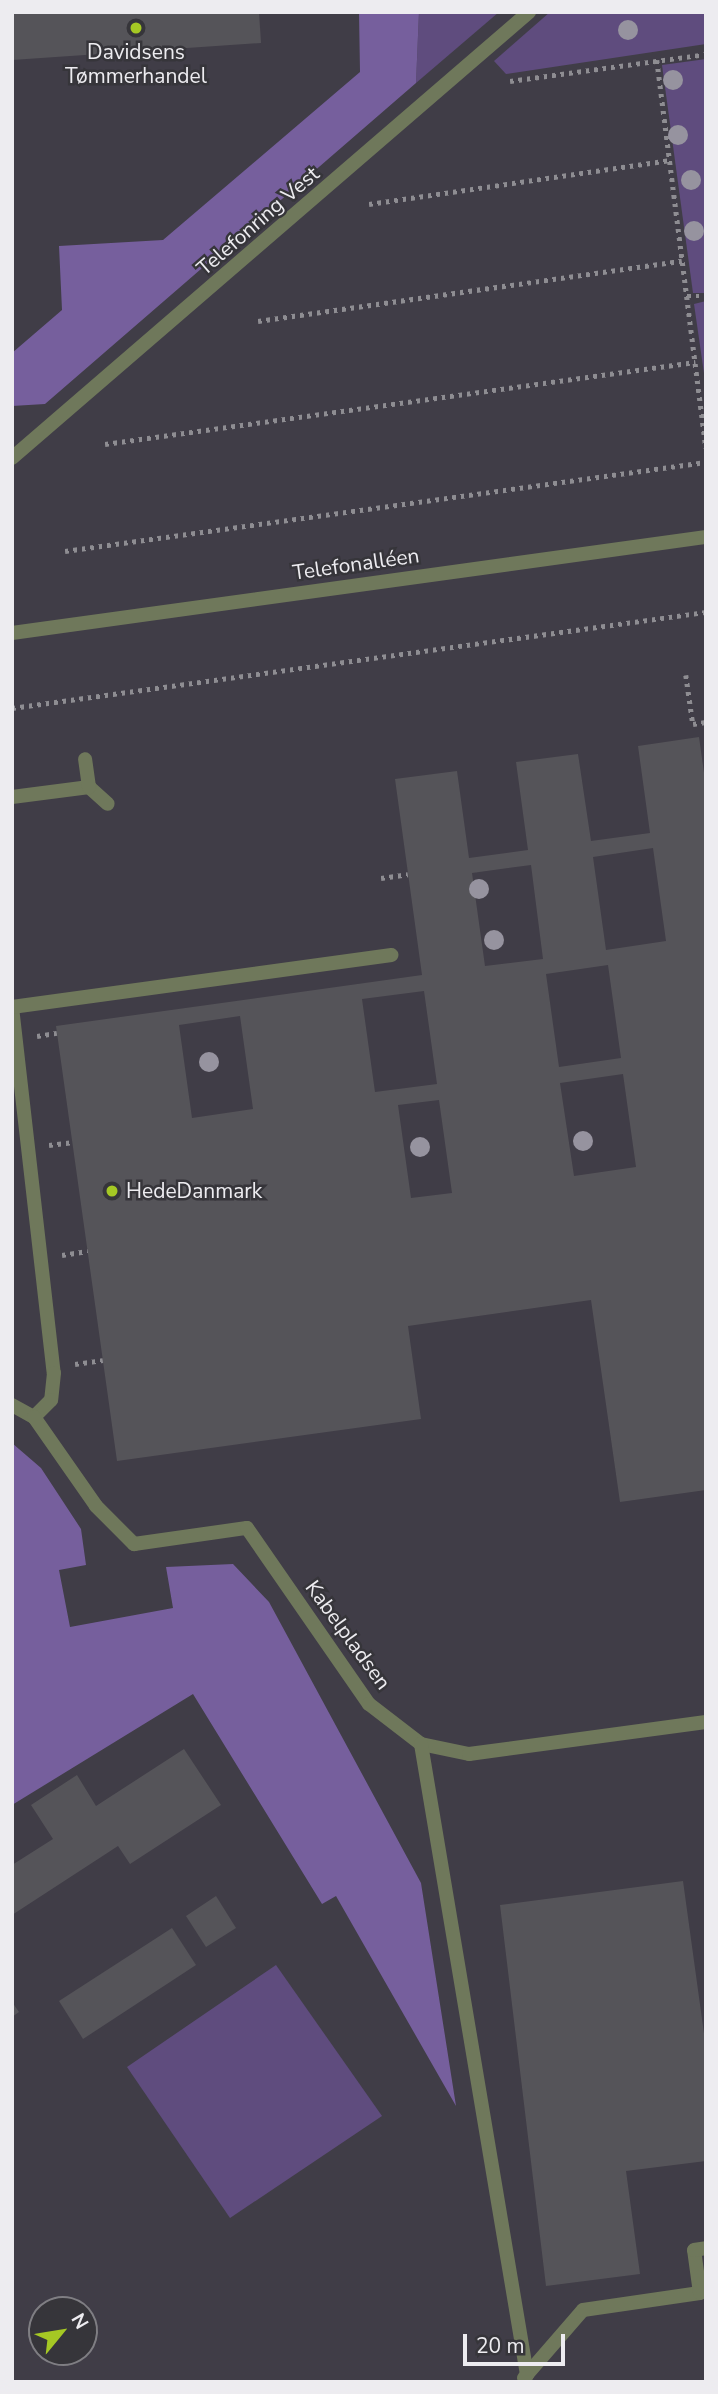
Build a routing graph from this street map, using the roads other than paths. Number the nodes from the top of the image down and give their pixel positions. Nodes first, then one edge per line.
1 (529, 12) edge
2 (12, 458) edge
3 (706, 537) edge
4 (12, 632) edge
5 (85, 758) dead end
6 (89, 787) junction
7 (12, 797) edge
8 (108, 804) dead end
9 (391, 955) dead end
10 (12, 1007) edge
11 (12, 1405) edge
12 (34, 1417) junction
13 (706, 1722) edge
14 (421, 1744) junction
15 (706, 2248) edge
16 (524, 2378) edge

1 - 2 lane, Telefonring Vest
3 - 4 lane, Telefonalléen
5 - 6 lane
6 - 7 lane
6 - 8 lane
9 - 10 lane
10 - 12 lane
11 - 12 lane
12 - 14 lane, Kabelpladsen
13 - 14 lane, Kabelpladsen
14 - 16 lane
15 - 16 lane

